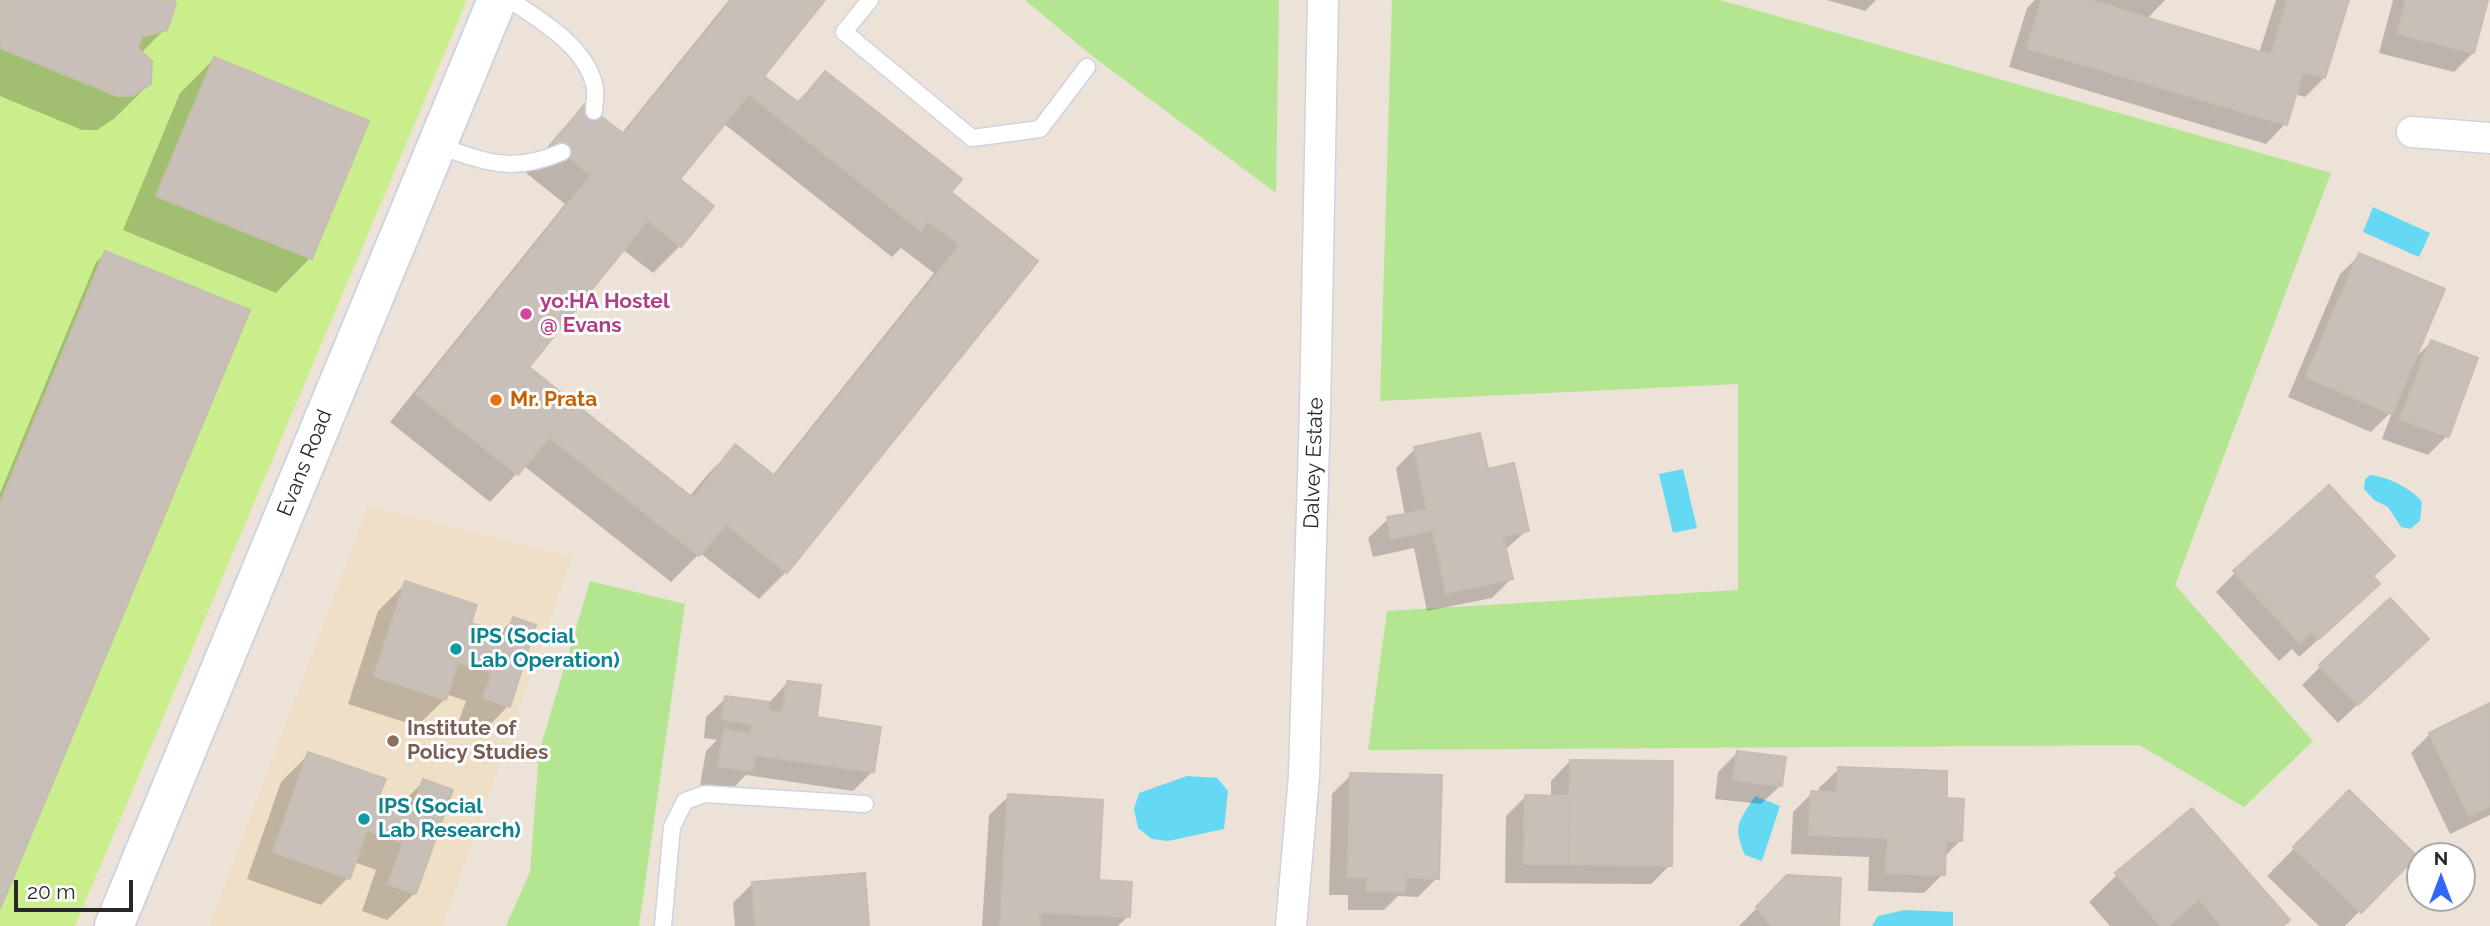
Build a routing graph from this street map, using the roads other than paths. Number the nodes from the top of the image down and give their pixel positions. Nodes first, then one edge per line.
1 (497, 0) edge
2 (509, 0) edge
3 (870, 0) edge
4 (1323, 0) edge
5 (1087, 67) dead end
6 (594, 111) dead end
7 (2412, 132) dead end
8 (2490, 138) edge
9 (437, 145) junction
10 (562, 152) dead end
11 (865, 804) dead end
12 (114, 926) edge
13 (663, 926) edge
14 (1291, 926) edge

1 - 9 street, Evans Road
2 - 6 lane
3 - 5 lane
4 - 14 street, Dalvey Estate
7 - 8 street
9 - 10 lane
9 - 12 street, Evans Road
11 - 13 lane

